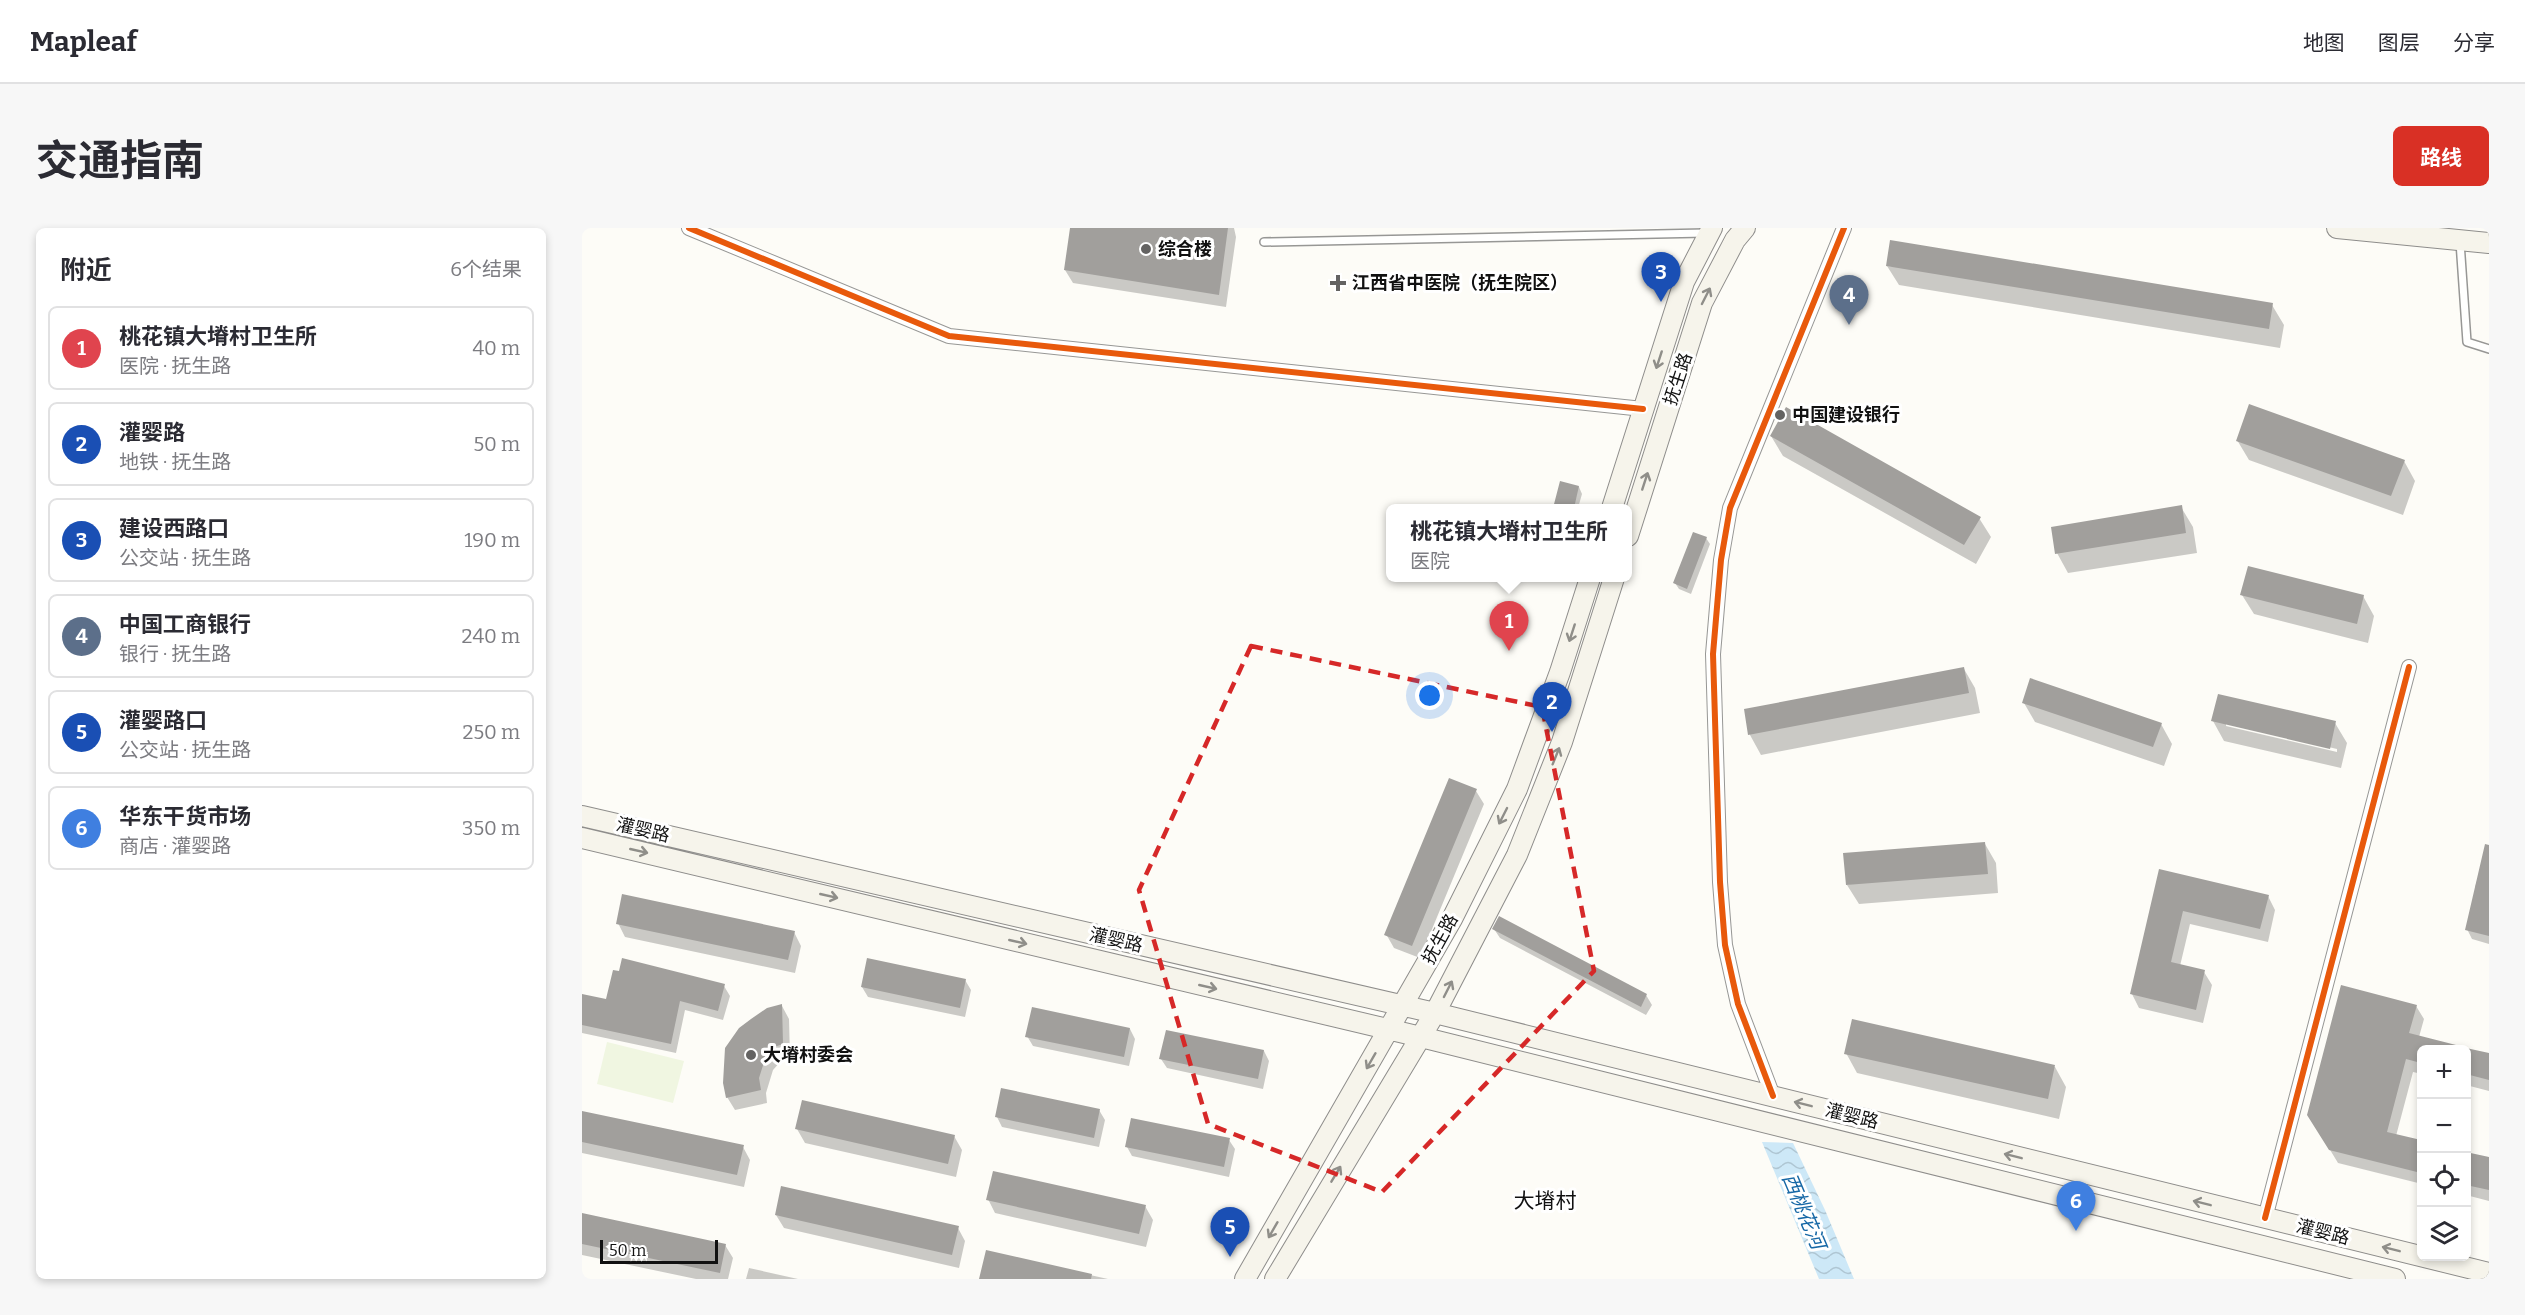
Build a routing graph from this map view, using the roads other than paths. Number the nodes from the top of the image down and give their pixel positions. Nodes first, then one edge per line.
1 (689, 228) edge
2 (1744, 228) edge
3 (1844, 228) edge
4 (2337, 228) edge
5 (2432, 228) edge
6 (1711, 230) edge
7 (2489, 234) edge
8 (2460, 240) junction
9 (1264, 242) dead end
10 (2489, 243) edge
11 (2489, 349) edge
12 (1643, 410) junction
13 (1613, 504) edge
14 (1632, 523) edge
15 (1589, 582) edge
16 (1613, 582) edge
17 (2409, 667) dead end
18 (582, 816) edge
19 (582, 838) edge
20 (1402, 1006) junction
21 (1435, 1013) junction
22 (1389, 1030) junction
23 (1421, 1037) junction
24 (1773, 1096) junction
25 (2265, 1218) junction
26 (2489, 1273) edge
27 (1245, 1279) edge
28 (1275, 1279) edge
29 (2395, 1279) edge

1 - 12 street
14 -> 2 main road, 抚生路
3 - 24 street
4 - 8 main road
5 - 7 main road
6 - 9 lane
6 -> 12 main road, 抚生路
8 - 10 main road
8 - 11 lane
12 - 13 main road, 抚生路
15 -> 20 main road, 抚生路
21 -> 16 main road, 抚生路
17 - 25 street
18 - 20 main road, 灌婴路
19 -> 22 main road, 灌婴路
20 - 21 main road, 灌婴路
20 - 22 main road, 抚生路
21 - 23 main road, 抚生路
21 - 24 main road, 灌婴路
22 - 23 main road, 灌婴路
22 -> 27 main road, 抚生路
28 -> 23 main road, 抚生路
23 - 29 main road, 灌婴路
25 -> 24 main road, 灌婴路
26 -> 25 main road, 灌婴路

